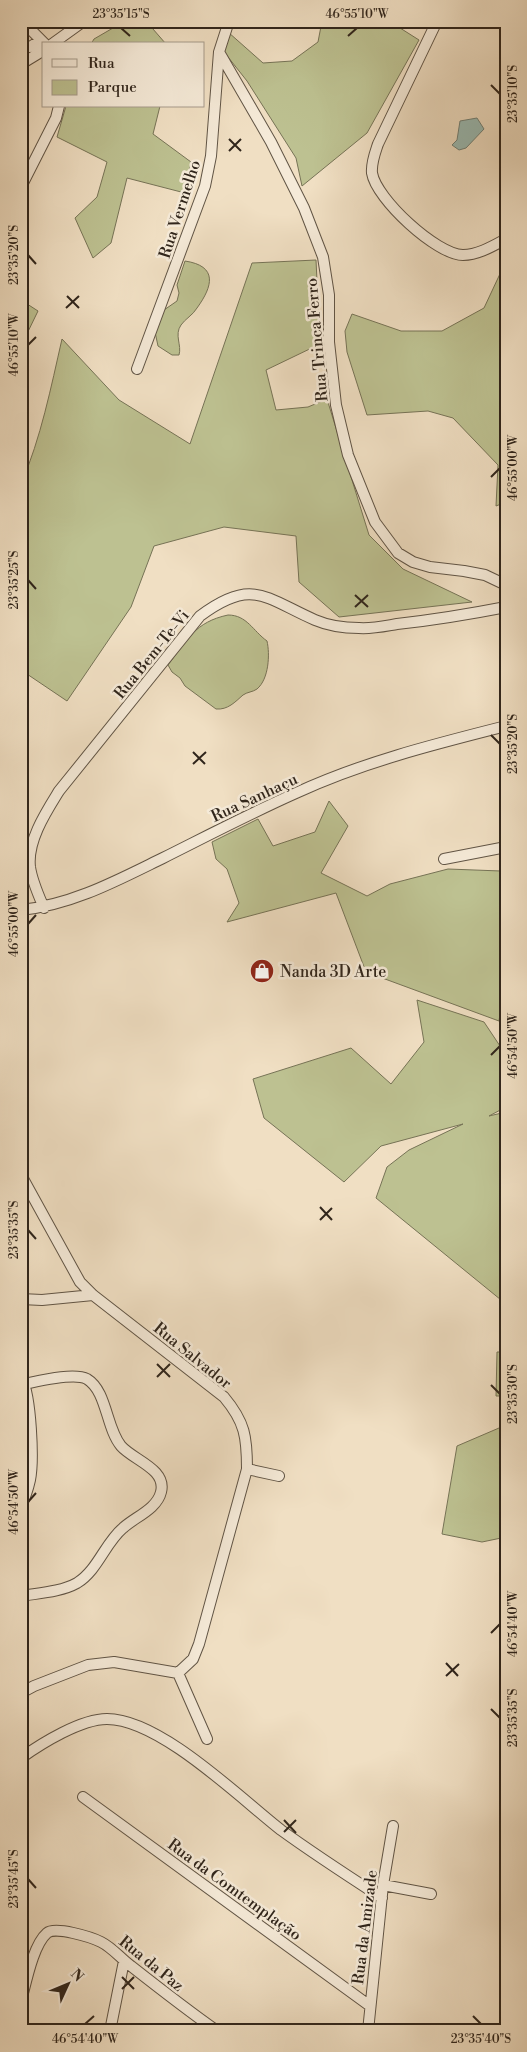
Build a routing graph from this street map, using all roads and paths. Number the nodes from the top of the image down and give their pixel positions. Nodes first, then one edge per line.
1 (22, 21) edge
2 (84, 21) edge
3 (229, 21) edge
4 (437, 21) edge
5 (55, 42) edge
6 (42, 44) edge
7 (42, 45) edge
8 (42, 46) edge
9 (24, 49) edge
10 (219, 52) junction
11 (21, 64) edge
12 (58, 108) edge
13 (21, 187) edge
14 (506, 239) edge
15 (137, 369) dead end
16 (506, 585) edge
17 (506, 607) edge
18 (506, 726) edge
19 (506, 847) edge
20 (444, 859) dead end
21 (44, 908) junction
22 (21, 910) edge
23 (21, 1175) edge
24 (93, 1296) junction
25 (21, 1299) edge
26 (22, 1381) edge
27 (247, 1469) junction
28 (279, 1476) dead end
29 (22, 1501) edge
30 (21, 1596) edge
31 (178, 1673) junction
32 (21, 1693) edge
33 (207, 1739) dead end
34 (21, 1758) edge
35 (83, 1797) dead end
36 (393, 1826) dead end
37 (383, 1885) junction
38 (431, 1894) dead end
39 (382, 1898) junction
40 (124, 1962) junction
41 (21, 2001) edge
42 (370, 2006) junction
43 (110, 2031) edge
44 (216, 2031) edge
45 (368, 2031) edge

1 - 6 street
2 - 5 street
3 - 10 street
4 - 14 street
7 - 9 street
8 - 11 street
10 - 15 street, Rua Vermelho
10 - 16 street, Rua Trinca Ferro
12 - 13 street
17 - 21 street, Rua Bem-Te-Vi
18 - 21 street, Rua Sanhaçu
19 - 20 street
21 - 22 street, Rua Sanhaçu
23 - 24 street, Rua Salvador
24 - 25 street
24 - 27 street, Rua Salvador
26 - 29 street
26 - 30 street
27 - 28 street
27 - 31 street, Rua Salvador
31 - 32 street
31 - 33 street
34 - 39 street
35 - 42 street, Rua da Comtemplação
36 - 37 street, Rua da Amizade
37 - 38 street
37 - 39 street, Rua da Amizade
39 - 42 street, Rua da Amizade
40 - 41 street, Rua da Paz
40 - 43 street
40 - 44 street, Rua da Paz
42 - 45 street, Rua da Amizade

